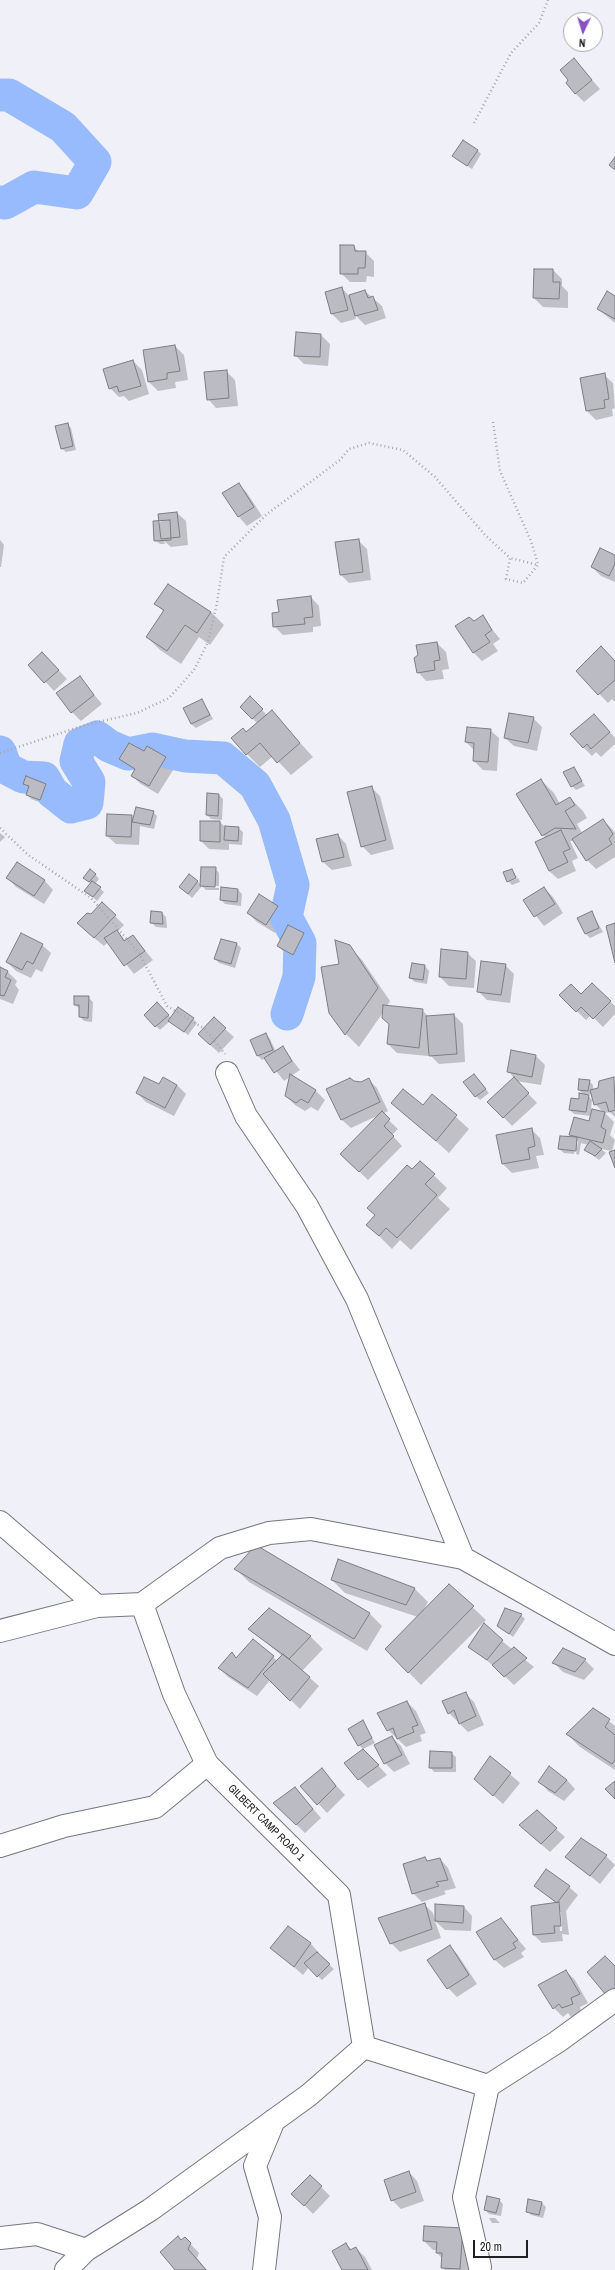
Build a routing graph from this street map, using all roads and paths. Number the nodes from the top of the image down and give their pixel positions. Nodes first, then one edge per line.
1 (548, 0) edge
2 (474, 123) dead end
3 (493, 422) dead end
4 (510, 558) junction
5 (538, 565) junction
6 (0, 753) edge
7 (0, 828) edge
8 (227, 1073) joint
9 (0, 1522) edge
10 (463, 1558) junction
11 (142, 1604) junction
12 (97, 1606) junction
13 (0, 1631) edge
14 (615, 1644) edge
15 (207, 1764) junction
16 (0, 1846) edge
17 (615, 2000) edge
18 (364, 2047) junction
19 (488, 2086) junction
20 (274, 2120) junction
21 (0, 2238) edge
22 (86, 2250) junction
23 (480, 2267) dead end
24 (66, 2270) edge
25 (264, 2270) edge

1 - 2 path
3 - 5 path
4 - 5 path
4 - 5 path
4 - 6 path
7 - 8 path
8 - 10 street
9 - 12 street
10 - 11 street
10 - 14 street
11 - 12 street
11 - 15 street, GILBERT CAMP ROAD 1
12 - 13 street
15 - 16 street
15 - 18 street, GILBERT CAMP ROAD 1
17 - 19 street
18 - 19 street
18 - 20 street
19 - 23 street
20 - 22 street
20 - 25 street
21 - 22 street
22 - 24 street

